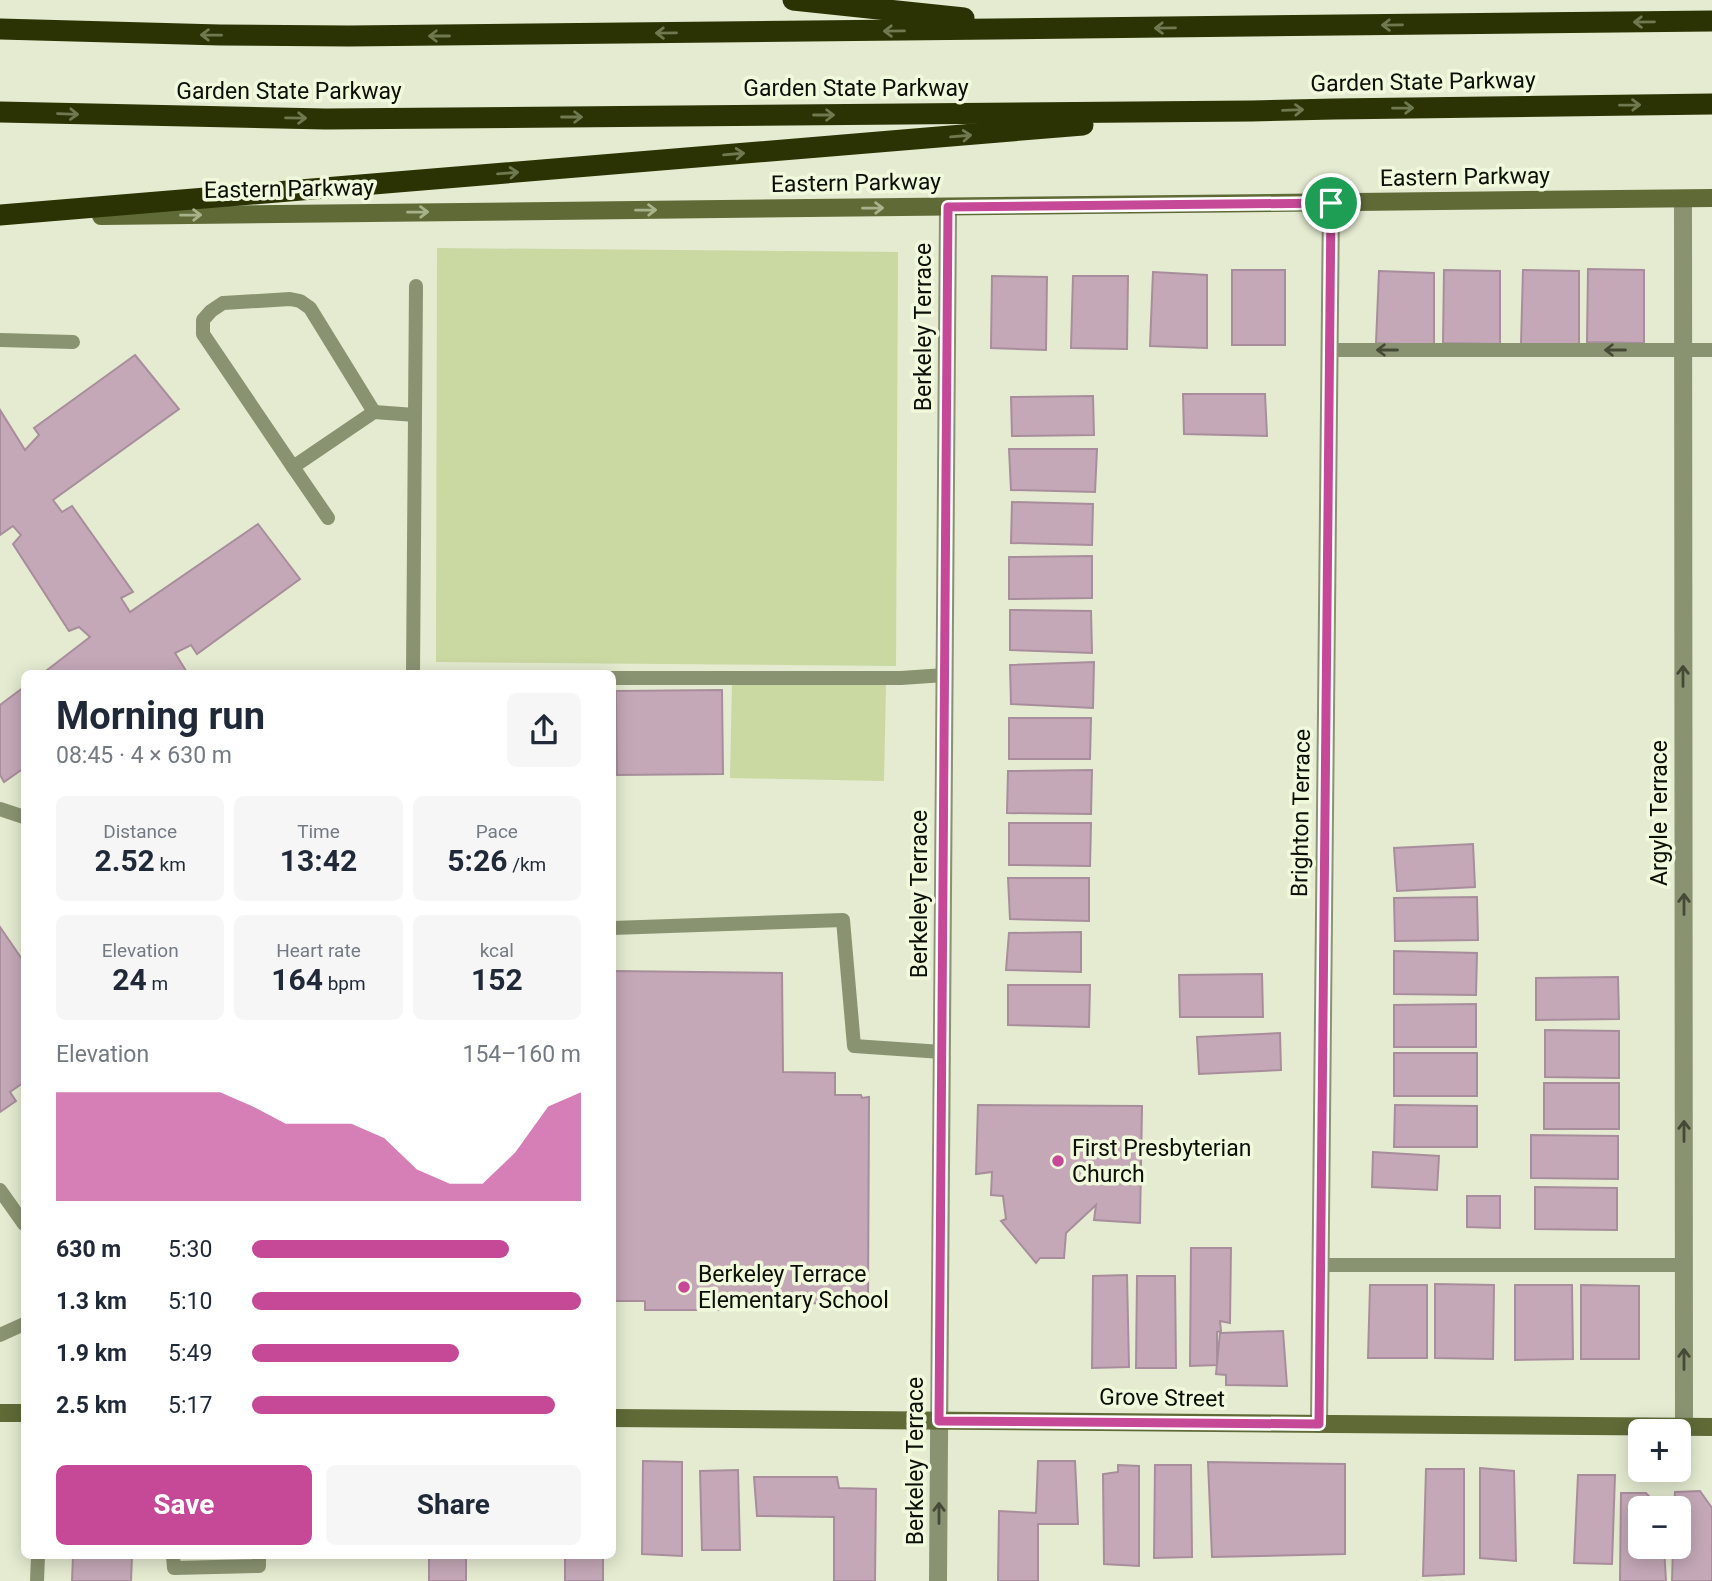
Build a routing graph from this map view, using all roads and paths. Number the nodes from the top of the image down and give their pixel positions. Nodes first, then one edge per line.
1 (793, 0) edge
2 (1712, 21) edge
3 (0, 29) edge
4 (1060, 29) junction
5 (1712, 104) edge
6 (1252, 111) junction
7 (0, 112) edge
8 (1712, 198) edge
9 (1683, 199) junction
10 (1331, 203) junction
11 (948, 207) junction
12 (0, 216) edge
13 (416, 286) dead end
14 (0, 340) edge
15 (73, 342) dead end
16 (1330, 350) junction
17 (1683, 350) junction
18 (1712, 350) edge
19 (374, 412) junction
20 (415, 415) junction
21 (293, 467) junction
22 (328, 518) dead end
23 (413, 670) edge
24 (945, 675) junction
25 (616, 678) edge
26 (0, 809) edge
27 (21, 816) edge
28 (616, 928) edge
29 (942, 1052) junction
30 (0, 1190) edge
31 (21, 1220) edge
32 (1321, 1265) junction
33 (1684, 1265) junction
34 (21, 1325) edge
35 (0, 1335) edge
36 (0, 1413) edge
37 (21, 1413) edge
38 (616, 1418) edge
39 (1684, 1419) edge
40 (939, 1421) junction
41 (1319, 1424) junction
42 (1628, 1427) edge
43 (1691, 1427) edge
44 (1712, 1427) edge
45 (37, 1559) edge
46 (173, 1559) edge
47 (259, 1559) edge
48 (37, 1581) edge
49 (938, 1581) edge

1 - 4 highway
2 -> 4 highway
4 -> 3 highway
6 -> 5 highway, Garden State Parkway
7 -> 6 highway, Garden State Parkway
12 -> 6 highway
8 - 9 main road, Eastern Parkway
9 - 10 main road, Eastern Parkway
9 - 17 street, Argyle Terrace
10 - 11 main road, Eastern Parkway
10 - 16 street, Brighton Terrace
12 -> 11 main road, Eastern Parkway
11 - 24 street, Berkeley Terrace
13 - 20 lane
14 - 15 lane
17 -> 16 lane
16 - 32 street, Brighton Terrace
17 - 18 lane
33 -> 17 street, Argyle Terrace
19 - 20 lane
19 - 21 lane
19 - 21 lane
20 - 23 lane
21 - 22 lane
24 - 25 lane
24 - 29 street, Berkeley Terrace
26 - 27 lane
28 - 29 lane
29 - 40 street, Berkeley Terrace
30 - 31 lane
32 - 33 lane
32 - 41 street, Brighton Terrace
39 -> 33 street, Argyle Terrace
34 - 35 lane
36 - 37 main road
38 - 40 main road, Grove Street
40 - 41 main road, Grove Street
49 -> 40 street, Berkeley Terrace
41 - 42 main road, Grove Street
43 - 44 main road, Grove Street
45 - 48 lane
46 - 47 lane

